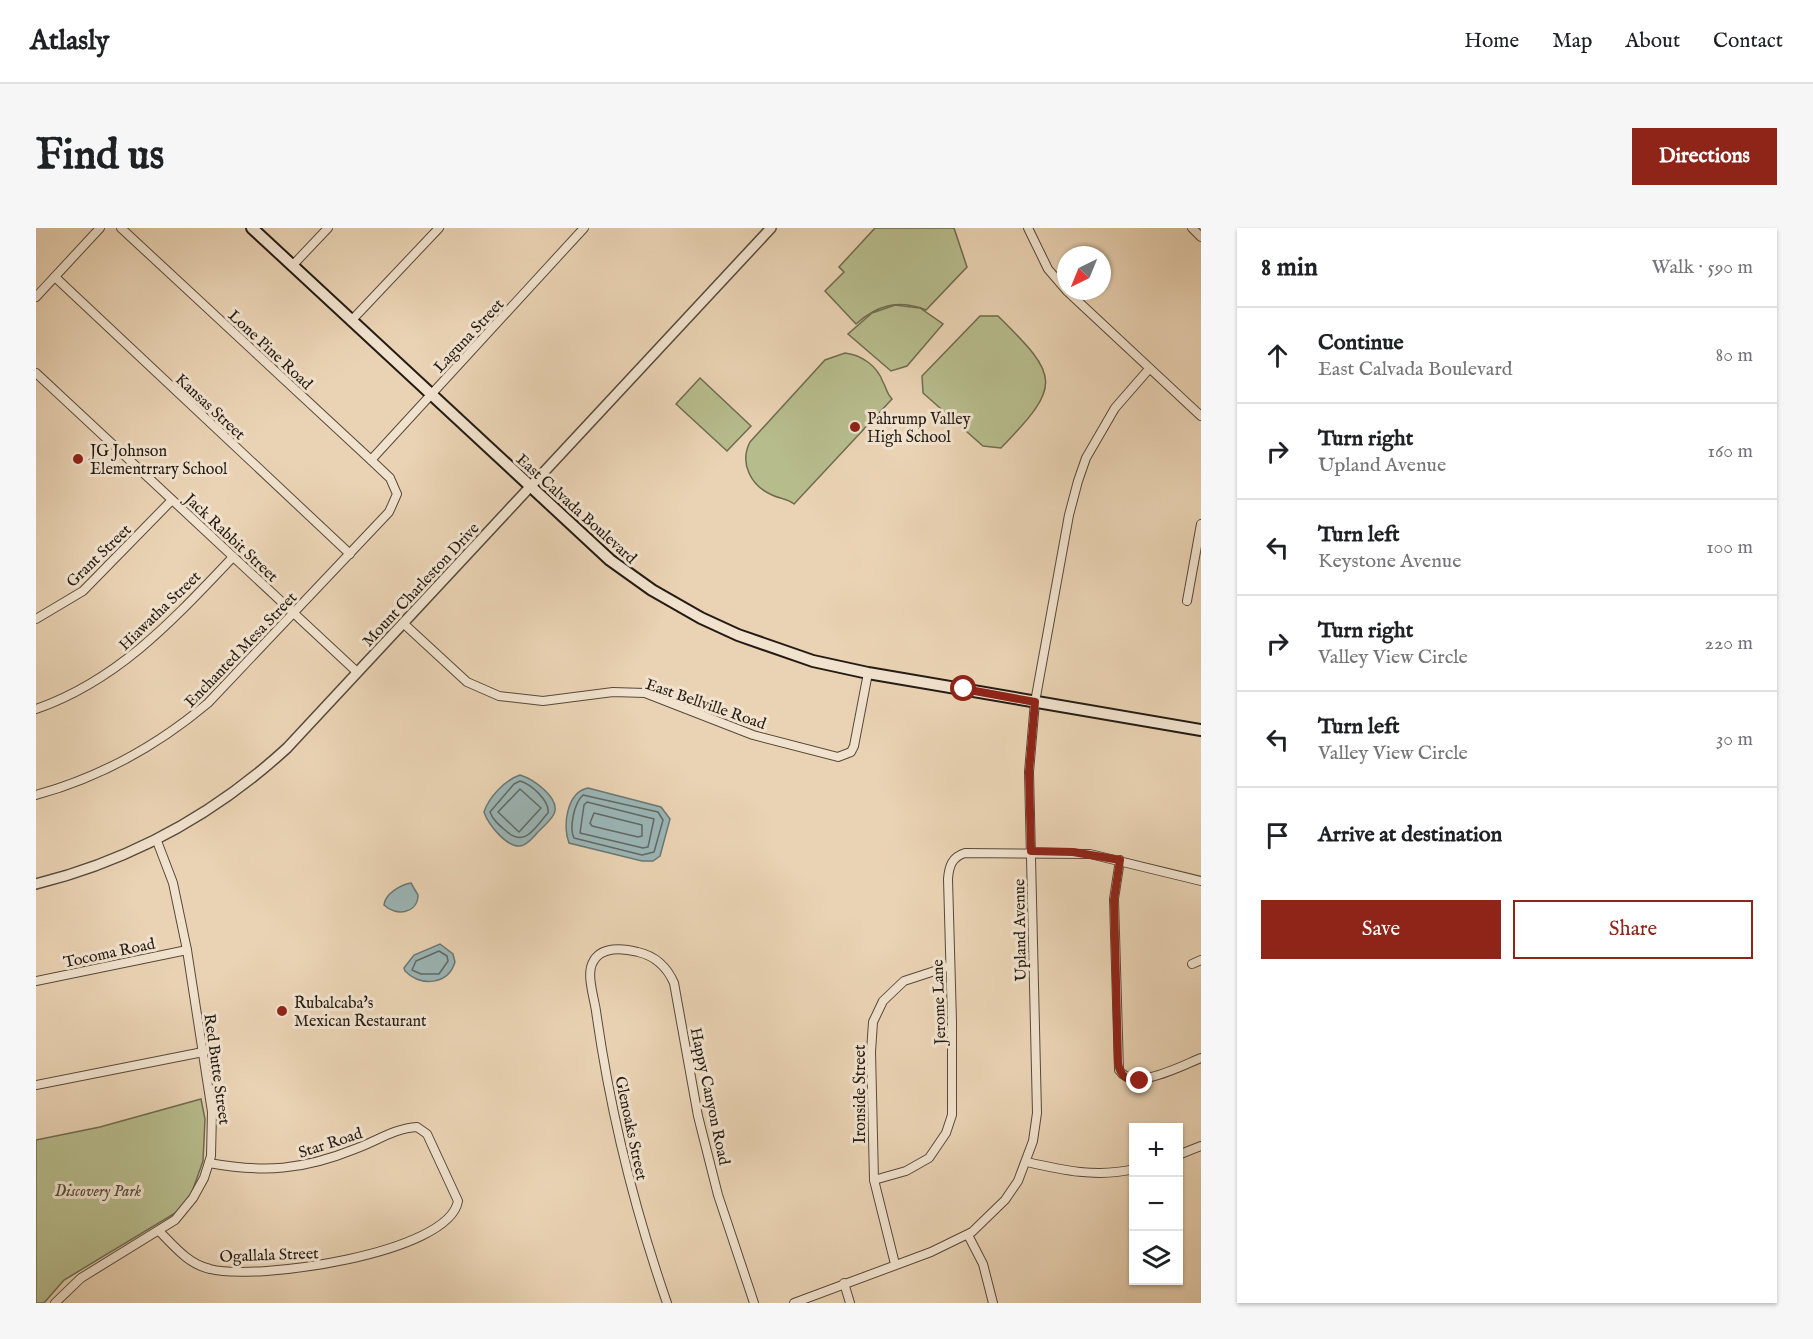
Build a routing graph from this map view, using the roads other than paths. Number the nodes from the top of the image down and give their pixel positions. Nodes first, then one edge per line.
1 (100, 228) edge
2 (121, 228) edge
3 (252, 228) edge
4 (328, 228) edge
5 (439, 228) edge
6 (584, 228) edge
7 (771, 228) edge
8 (1028, 228) edge
9 (1192, 228) edge
10 (1201, 237) edge
11 (292, 266) junction
12 (55, 277) junction
13 (1057, 280) edge
14 (36, 297) edge
15 (1077, 300) edge
16 (351, 321) junction
17 (1149, 369) junction
18 (36, 373) edge
19 (430, 395) junction
20 (1201, 416) edge
21 (371, 460) junction
22 (530, 488) junction
23 (396, 494) joint
24 (172, 500) junction
25 (1201, 524) edge
26 (350, 554) junction
27 (233, 557) junction
28 (1187, 601) dead end
29 (294, 613) junction
30 (36, 619) edge
31 (403, 623) junction
32 (357, 672) junction
33 (868, 673) junction
34 (1035, 702) junction
35 (36, 709) edge
36 (1201, 730) edge
37 (36, 795) edge
38 (157, 841) junction
39 (1031, 851) junction
40 (1120, 860) junction
41 (1201, 881) edge
42 (36, 884) edge
43 (187, 950) junction
44 (597, 956) joint
45 (1201, 960) edge
46 (1192, 964) dead end
47 (950, 966) junction
48 (36, 981) edge
49 (203, 1052) junction
50 (1201, 1058) edge
51 (36, 1085) edge
52 (1201, 1146) edge
53 (1183, 1153) edge
54 (1027, 1162) junction
55 (209, 1163) junction
56 (1129, 1170) edge
57 (874, 1180) junction
58 (453, 1213) joint
59 (159, 1232) junction
60 (968, 1235) junction
61 (895, 1264) junction
62 (844, 1283) junction
63 (55, 1303) edge
64 (667, 1303) edge
65 (754, 1303) edge
66 (794, 1303) edge
67 (850, 1303) edge
68 (993, 1303) edge

1 - 12 street
2 - 21 street, Lone Pine Road
3 - 11 main road, East Calvada Boulevard
4 - 11 street
5 - 16 street
6 - 19 street, Laguna Street
7 - 22 street, Mount Charleston Drive
8 - 13 street
9 - 10 street
11 - 16 main road, East Calvada Boulevard
12 - 14 street
12 - 26 street, Kansas Street
15 - 17 street
16 - 19 main road, East Calvada Boulevard
17 - 20 street
17 - 34 street, Upland Avenue
18 - 24 street, Jack Rabbit Street
19 - 21 street, Laguna Street
19 - 22 main road, East Calvada Boulevard
21 - 23 street, Lone Pine Road
22 - 31 street, Mount Charleston Drive
22 - 33 main road, East Calvada Boulevard
23 - 26 street, Enchanted Mesa Street
24 - 27 street, Jack Rabbit Street
24 - 30 street, Grant Street
25 - 28 street
26 - 29 street, Enchanted Mesa Street
27 - 29 street, Jack Rabbit Street
27 - 35 street, Hiawatha Street
29 - 32 street, Jack Rabbit Street
29 - 37 street, Enchanted Mesa Street
31 - 32 street, Mount Charleston Drive
31 - 33 street, East Bellville Road
32 - 38 street, Mount Charleston Drive
33 - 34 main road, East Calvada Boulevard
34 - 36 main road, East Calvada Boulevard
34 - 39 street, Upland Avenue
38 - 42 street, Mount Charleston Drive
38 - 43 street, Red Butte Street
39 - 40 street
39 - 47 street, Jerome Lane
39 - 54 street, Upland Avenue
40 - 41 street
40 - 50 street
43 - 48 street, Tocoma Road
43 - 49 street, Red Butte Street
44 - 64 street, Glenoaks Street
44 - 65 street, Happy Canyon Road
45 - 46 street
47 - 57 street, Jerome Lane
47 - 57 street, Ironside Street
49 - 51 street
49 - 55 street, Red Butte Street
52 - 53 street
54 - 56 street
54 - 60 street, Upland Avenue
55 - 58 street, Star Road
55 - 59 street, Red Butte Street
57 - 61 street, Ironside Street
58 - 59 street, Ogallala Street
59 - 63 street, Red Butte Street
60 - 61 street, Upland Avenue
60 - 68 street
61 - 62 street, Upland Avenue
62 - 66 street, Upland Avenue
62 - 67 street

